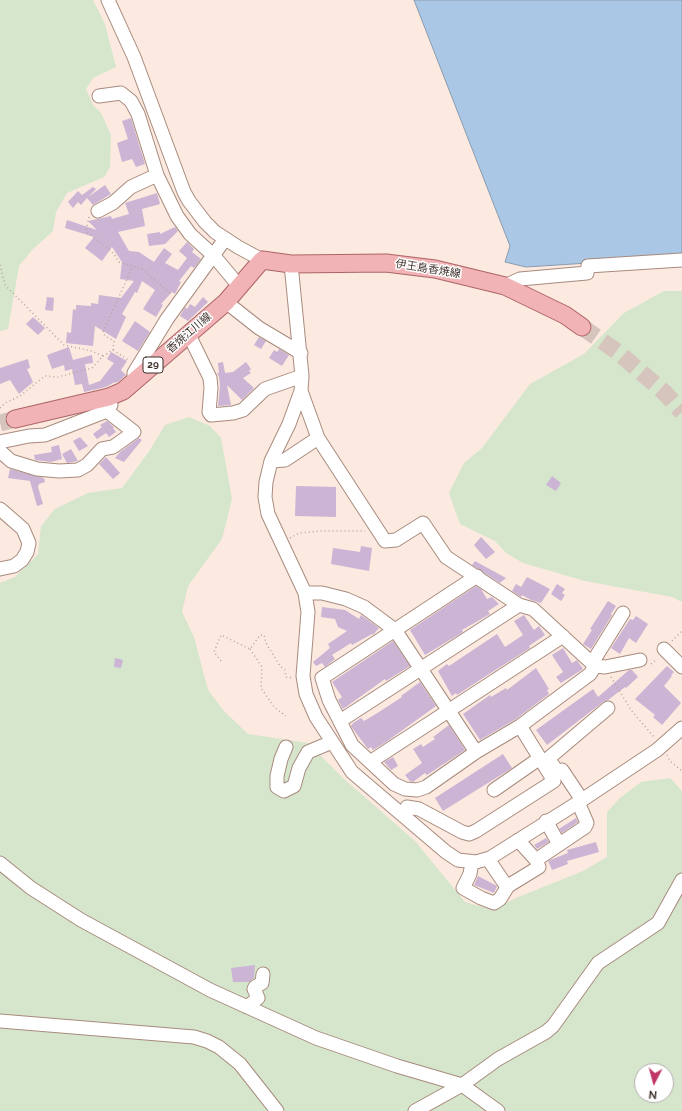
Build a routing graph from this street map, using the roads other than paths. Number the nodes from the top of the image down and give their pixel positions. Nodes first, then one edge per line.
1 (108, 0) edge
2 (99, 96) dead end
3 (158, 175) junction
4 (98, 211) road end
5 (225, 239) junction
6 (214, 256) junction
7 (262, 260) junction
8 (682, 260) edge
9 (291, 264) junction
10 (239, 286) junction
11 (505, 286) junction
12 (226, 302) junction
13 (582, 327) tunnel mouth
14 (190, 335) junction
15 (301, 353) junction
16 (302, 376) junction
17 (134, 382) junction
18 (301, 391) junction
19 (108, 404) junction
20 (15, 419) tunnel mouth
21 (318, 438) junction
22 (0, 442) edge
23 (0, 451) edge
24 (271, 461) junction
25 (0, 509) edge
26 (0, 569) edge
27 (477, 576) junction
28 (305, 593) junction
29 (519, 605) junction
30 (623, 612) dead end
31 (395, 630) junction
32 (562, 636) junction
33 (666, 650) road end
34 (640, 660) road end
35 (597, 665) junction
36 (682, 667) edge
37 (422, 669) junction
38 (608, 708) dead end
39 (448, 710) junction
40 (340, 721) junction
41 (520, 726) junction
42 (682, 728) edge
43 (332, 742) junction
44 (286, 747) dead end
45 (476, 752) junction
46 (544, 760) junction
47 (370, 762) junction
48 (494, 790) dead end
49 (580, 801) junction
50 (403, 814) junction
51 (546, 822) junction
52 (518, 840) junction
53 (559, 844) junction
54 (488, 859) junction
55 (536, 860) junction
56 (472, 862) junction
57 (0, 863) edge
58 (682, 880) edge
59 (507, 887) junction
60 (263, 974) dead end
61 (247, 1007) junction
62 (0, 1021) edge
63 (462, 1085) junction
64 (277, 1111) edge
65 (415, 1111) edge
66 (498, 1111) edge

1 - 5 street
2 - 3 street
3 - 4 street
3 - 6 street
5 - 6 street
5 - 7 street
6 - 10 street
6 - 17 street
7 - 9 main road, 伊王島香焼線
7 - 10 main road, 香焼江川線 / 29
8 - 11 street
9 - 11 main road, 伊王島香焼線
9 - 15 street
10 - 12 main road, 香焼江川線 / 29
11 - 13 main road, 伊王島香焼線
12 - 14 main road, 香焼江川線 / 29
12 - 15 street
14 - 16 street
14 - 17 main road, 香焼江川線 / 29
15 - 16 street
16 - 18 street
17 - 19 main road, 香焼江川線 / 29
18 - 21 street
18 - 24 street
19 - 20 main road, 香焼江川線 / 29
19 - 22 street
19 - 23 street
21 - 24 street
21 - 27 street
24 - 28 street
25 - 26 street
27 - 29 street
27 - 31 street
28 - 31 street
28 - 43 street
29 - 32 street
29 - 37 street
30 - 35 street
31 - 37 street
31 - 40 street
32 - 35 street
32 - 39 street
33 - 36 street
34 - 35 street
35 - 41 street
37 - 39 street
37 - 40 street
38 - 46 street
39 - 45 street
39 - 47 street
40 - 47 street
41 - 45 street
41 - 46 street
42 - 49 street
43 - 44 street
43 - 50 street
45 - 47 street
46 - 48 street
46 - 49 street
46 - 50 street
49 - 51 street
49 - 53 street
50 - 56 street
51 - 52 street
51 - 53 street
52 - 54 street
52 - 55 street
53 - 55 street
54 - 56 street
54 - 59 street
55 - 59 street
56 - 59 street
57 - 61 street
58 - 63 street
60 - 61 street
61 - 63 street
62 - 64 street
63 - 65 street
63 - 66 street

